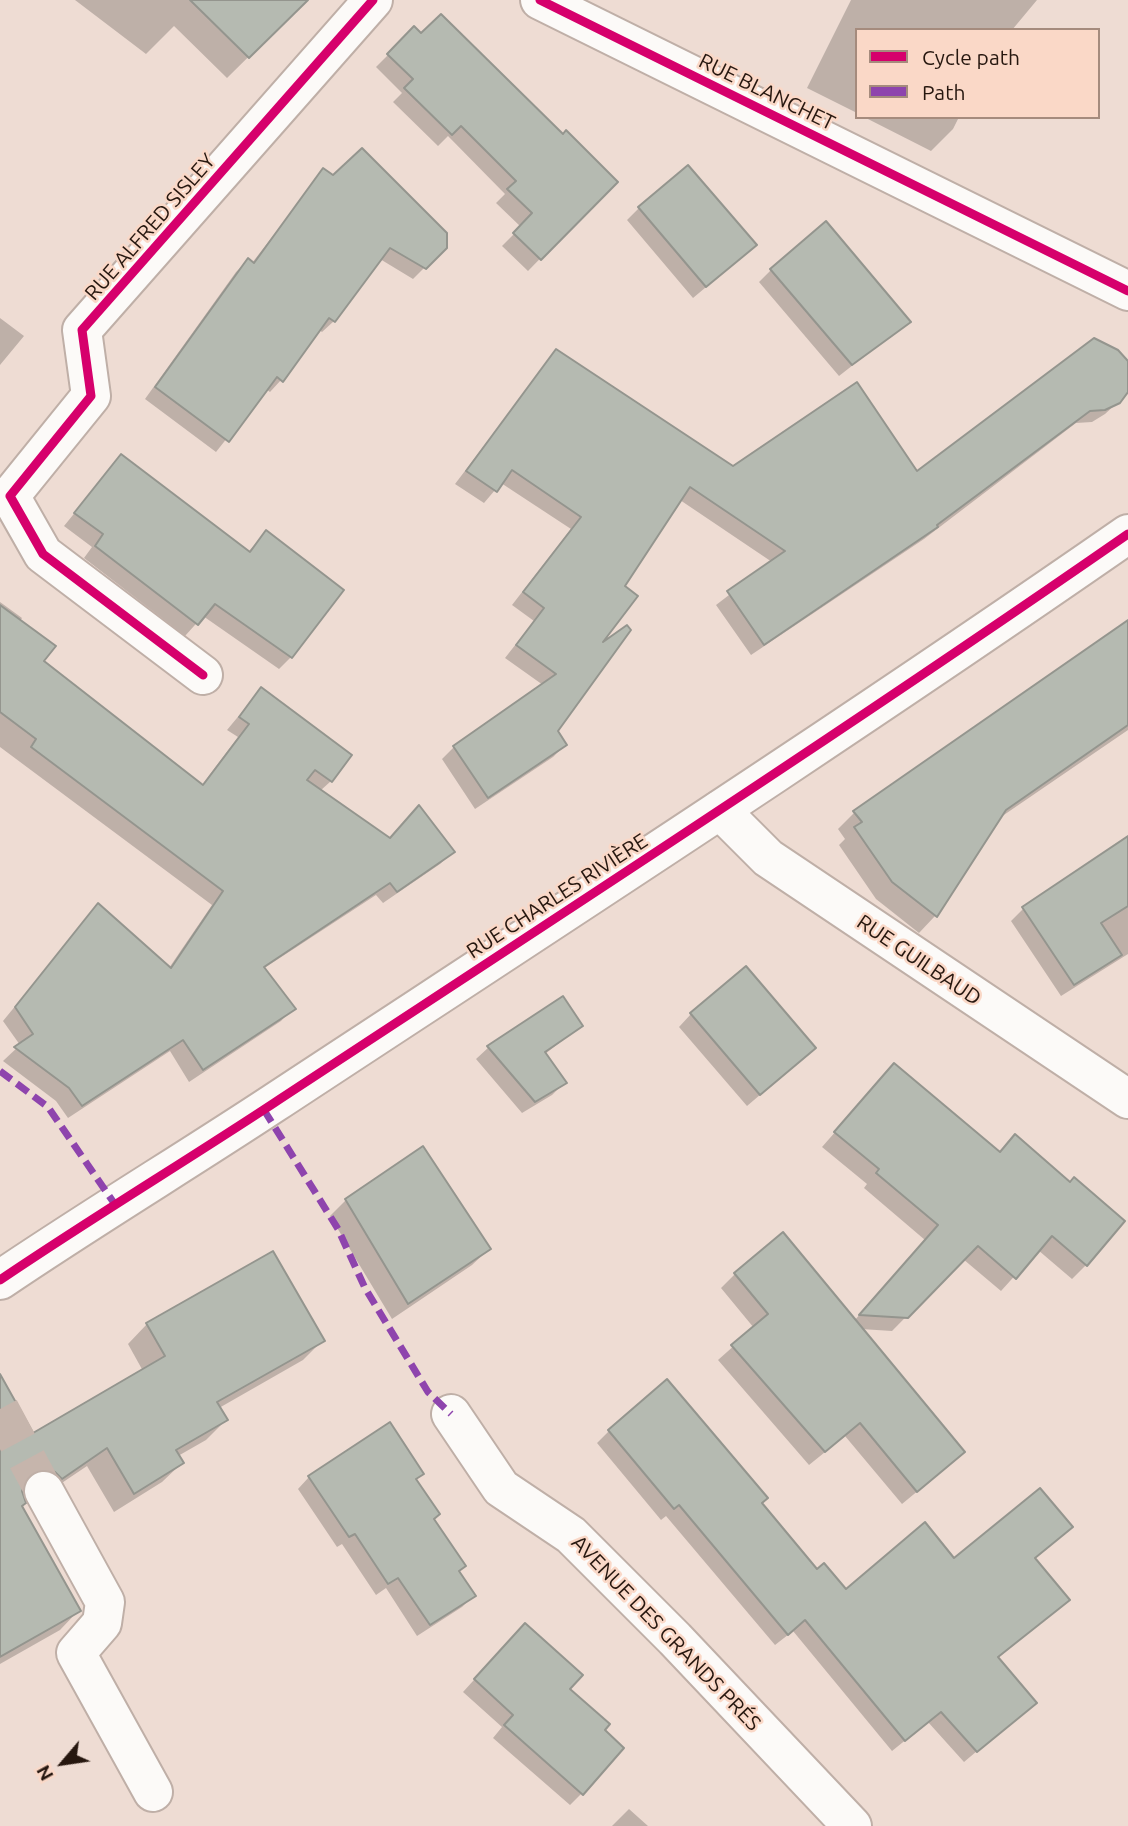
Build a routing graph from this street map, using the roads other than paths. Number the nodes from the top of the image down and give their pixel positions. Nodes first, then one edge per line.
1 (373, 0) edge
2 (540, 0) edge
3 (1128, 291) edge
4 (5, 497) edge
5 (1128, 534) edge
6 (203, 675) dead end
7 (720, 810) junction
8 (1128, 1099) edge
9 (0, 1280) edge
10 (451, 1414) dead end
11 (44, 1490) tunnel mouth
12 (153, 1793) dead end
13 (852, 1826) edge

1 - 4 street, RUE ALFRED SISLEY
2 - 3 street, RUE BLANCHET
4 - 6 street, RUE ALFRED SISLEY
5 - 7 street, RUE CHARLES RIVIÈRE
7 - 8 street, RUE GUILBAUD
7 - 9 street, RUE CHARLES RIVIÈRE
10 - 13 street, AVENUE DES GRANDS PRÉS
11 - 12 street

